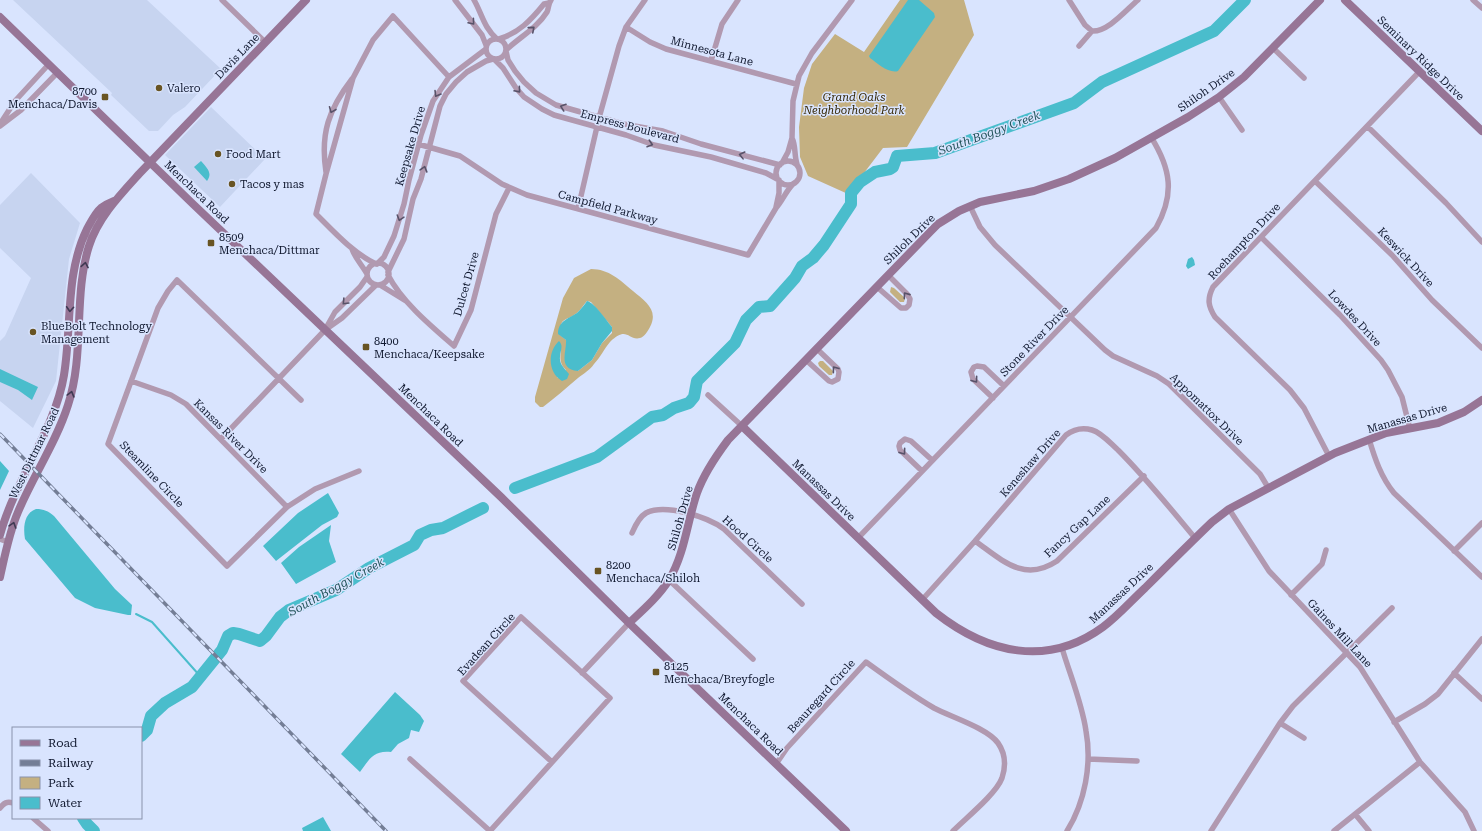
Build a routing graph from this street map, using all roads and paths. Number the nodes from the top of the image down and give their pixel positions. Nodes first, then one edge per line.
1 (222, 0) edge
2 (306, 0) edge
3 (455, 0) edge
4 (474, 0) edge
5 (645, 0) edge
6 (738, 0) edge
7 (1069, 0) edge
8 (1138, 0) edge
9 (1320, 0) edge
10 (1345, 0) edge
11 (1473, 0) edge
12 (850, 1) edge
13 (550, 2) edge
14 (1482, 8) edge
15 (0, 17) edge
16 (626, 27) junction
17 (1092, 31) junction
18 (498, 39) junction
19 (265, 42) junction
20 (1079, 46) dead end
21 (486, 47) junction
22 (1273, 48) junction
23 (506, 50) junction
24 (494, 60) junction
25 (711, 60) junction
26 (49, 64) junction
27 (1420, 71) junction
28 (58, 72) junction
29 (449, 77) junction
30 (353, 78) junction
31 (1304, 78) dead end
32 (796, 84) junction
33 (1219, 97) junction
34 (599, 118) junction
35 (0, 125) edge
36 (597, 127) junction
37 (1368, 127) junction
38 (1242, 130) dead end
39 (1482, 131) edge
40 (1151, 137) junction
41 (792, 138) junction
42 (418, 144) junction
43 (430, 147) junction
44 (150, 162) junction
45 (781, 164) junction
46 (796, 164) junction
47 (326, 174) junction
48 (779, 180) junction
49 (1315, 181) junction
50 (793, 184) junction
51 (509, 188) junction
52 (115, 201) junction
53 (970, 206) junction
54 (578, 208) junction
55 (776, 208) junction
56 (1261, 237) junction
57 (1482, 242) edge
58 (352, 248) junction
59 (376, 264) junction
60 (388, 273) junction
61 (888, 275) junction
62 (367, 276) junction
63 (378, 285) junction
64 (877, 287) junction
65 (406, 301) junction
66 (1071, 318) junction
67 (69, 323) junction
68 (325, 330) junction
69 (1482, 348) edge
70 (817, 349) junction
71 (806, 360) junction
72 (76, 372) junction
73 (279, 378) junction
74 (131, 381) junction
75 (1004, 386) junction
76 (708, 395) dead end
77 (993, 398) junction
78 (301, 400) dead end
79 (1482, 400) edge
80 (742, 426) junction
81 (1410, 429) junction
82 (221, 439) junction
83 (1369, 439) junction
84 (1329, 456) junction
85 (932, 460) junction
86 (359, 471) dead end
87 (922, 471) junction
88 (1144, 476) junction
89 (1269, 489) junction
90 (287, 507) junction
91 (1229, 509) junction
92 (691, 515) junction
93 (1482, 523) edge
94 (632, 533) dead end
95 (0, 535) edge
96 (858, 538) junction
97 (1195, 538) junction
98 (4, 540) edge
99 (975, 541) junction
100 (1326, 550) dead end
101 (1454, 551) junction
102 (0, 577) edge
103 (1482, 577) edge
104 (669, 580) junction
105 (1291, 595) junction
106 (922, 600) junction
107 (802, 604) dead end
108 (1392, 608) dead end
109 (629, 623) junction
110 (1482, 639) edge
111 (1062, 648) junction
112 (1346, 653) junction
113 (752, 659) dead end
114 (582, 673) junction
115 (1454, 673) junction
116 (1482, 699) edge
117 (1394, 722) junction
118 (1280, 723) junction
119 (1304, 738) dead end
120 (410, 758) dead end
121 (1088, 759) junction
122 (1137, 761) dead end
123 (552, 762) junction
124 (1420, 762) junction
125 (776, 764) junction
126 (12, 803) edge
127 (2, 805) edge
128 (1355, 814) junction
129 (34, 819) edge
130 (48, 831) edge
131 (490, 831) edge
132 (846, 831) edge
133 (953, 831) edge
134 (1067, 831) edge
135 (1211, 831) edge
136 (1334, 831) edge
137 (1369, 831) edge
138 (1474, 831) edge

1 - 19 street
2 - 19 street, Davis Lane
3 -> 21 street
4 - 18 street
5 - 16 street
6 - 25 street
7 - 17 street
8 - 17 street
9 - 22 street, Shiloh Drive
10 - 27 street, Seminary Ridge Drive
11 - 14 street
12 - 32 street
13 - 18 street
23 -> 13 street
15 - 26 street, Menchaca Road
16 - 25 street, Minnesota Lane
16 - 34 street
17 - 20 street
18 - 21 street
18 - 23 street
19 - 44 street, Davis Lane
21 - 24 street
21 - 29 street, Keepsake Drive
22 - 31 street
22 - 33 street, Shiloh Drive
23 - 24 street
34 -> 23 street, Empress Boulevard
24 -> 36 street, Empress Boulevard
24 - 43 street, Keepsake Drive
25 - 32 street, Minnesota Lane
26 - 28 street, Menchaca Road
26 - 35 street
27 - 37 street, Roehampton Drive
27 - 39 street, Seminary Ridge Drive
28 - 35 street
28 - 44 street, Menchaca Road
29 - 30 street
29 -> 42 street, Keepsake Drive
30 - 47 street
30 -> 47 street
32 - 41 street
33 - 38 street
33 - 40 street, Shiloh Drive
34 - 36 street
45 -> 34 street, Empress Boulevard
36 -> 48 street, Empress Boulevard
36 - 54 street
37 - 49 street, Roehampton Drive
37 - 57 street
40 - 53 street, Shiloh Drive
40 - 66 street, Stone River Drive
41 - 45 street
41 - 46 street
42 - 43 street, Campfield Parkway
42 -> 59 street, Keepsake Drive
43 - 51 street, Campfield Parkway
60 -> 43 street, Keepsake Drive
44 - 52 street, West Dittmar Road
44 - 68 street, Menchaca Road
45 - 46 street
45 - 48 street
46 - 50 street
47 - 58 street
48 - 50 street
48 - 55 street, Campfield Parkway
49 - 56 street, Roehampton Drive
49 - 69 street, Keswick Drive
50 - 55 street, Campfield Parkway
51 - 54 street, Campfield Parkway
51 - 65 street, Dulcet Drive
52 -> 67 street, West Dittmar Road
72 -> 52 street, West Dittmar Road
53 - 61 street, Shiloh Drive
53 - 66 street, Appomattox Drive
54 - 55 street, Campfield Parkway
56 - 81 street, Lowdes Drive
56 - 84 street, Roehampton Drive
58 - 59 street
58 - 62 street
59 - 60 street
59 - 62 street
60 - 63 street
60 - 65 street, Dulcet Drive
61 - 64 street, Shiloh Drive
64 -> 61 street
62 - 63 street
62 -> 68 street
63 - 65 street, Dulcet Drive
63 - 68 street
64 - 70 street, Shiloh Drive
66 - 75 street, Stone River Drive
66 - 89 street, Appomattox Drive
67 - 72 street
67 - 95 street, West Dittmar Road
68 - 73 street
68 - 109 street, Menchaca Road
70 - 71 street, Shiloh Drive
71 -> 70 street
71 - 80 street, Shiloh Drive
98 -> 72 street, West Dittmar Road
73 - 74 street, Steamline Circle
73 - 78 street, Steamline Circle
73 - 82 street
74 - 82 street, Kansas River Drive
74 - 90 street, Steamline Circle
75 - 77 street, Stone River Drive
75 -> 77 street
76 - 80 street, Manassas Drive
77 - 85 street, Stone River Drive
79 - 81 street, Manassas Drive
80 - 92 street, Shiloh Drive
80 - 96 street, Manassas Drive
81 - 83 street, Manassas Drive
82 - 90 street, Kansas River Drive
83 - 84 street, Manassas Drive
83 - 101 street
84 - 89 street, Manassas Drive
85 - 87 street, Stone River Drive
85 -> 87 street
86 - 90 street, Steamline Circle
87 - 96 street, Stone River Drive
88 - 97 street, Keneshaw Drive
88 - 99 street, Fancy Gap Lane
88 - 99 street, Keneshaw Drive
89 - 91 street, Manassas Drive
91 - 97 street, Manassas Drive
91 - 105 street, Gaines Mill Lane
92 - 94 street, Hood Circle
92 - 104 street, Shiloh Drive
92 - 107 street, Hood Circle
93 - 101 street
96 - 106 street, Manassas Drive
97 - 111 street, Manassas Drive
98 - 102 street, West Dittmar Road
99 - 106 street, Keneshaw Drive
100 - 105 street
101 - 103 street
104 - 109 street, Shiloh Drive
104 - 113 street
105 - 112 street, Gaines Mill Lane
106 - 111 street, Manassas Drive
108 - 112 street
109 - 114 street
109 - 125 street, Menchaca Road
110 - 115 street
111 - 121 street
112 - 117 street, Gaines Mill Lane
112 - 118 street
114 - 123 street, Evadean Circle
114 - 123 street, Evadean Circle
115 - 116 street
115 - 117 street
117 - 124 street, Gaines Mill Lane
118 - 119 street
118 - 135 street
120 - 131 street
121 - 122 street
121 - 134 street
123 - 131 street
124 - 128 street
124 - 138 street, Gaines Mill Lane
125 - 132 street, Menchaca Road
125 - 133 street, Beauregard Circle
126 - 127 street
128 - 136 street
128 - 137 street
129 - 130 street

